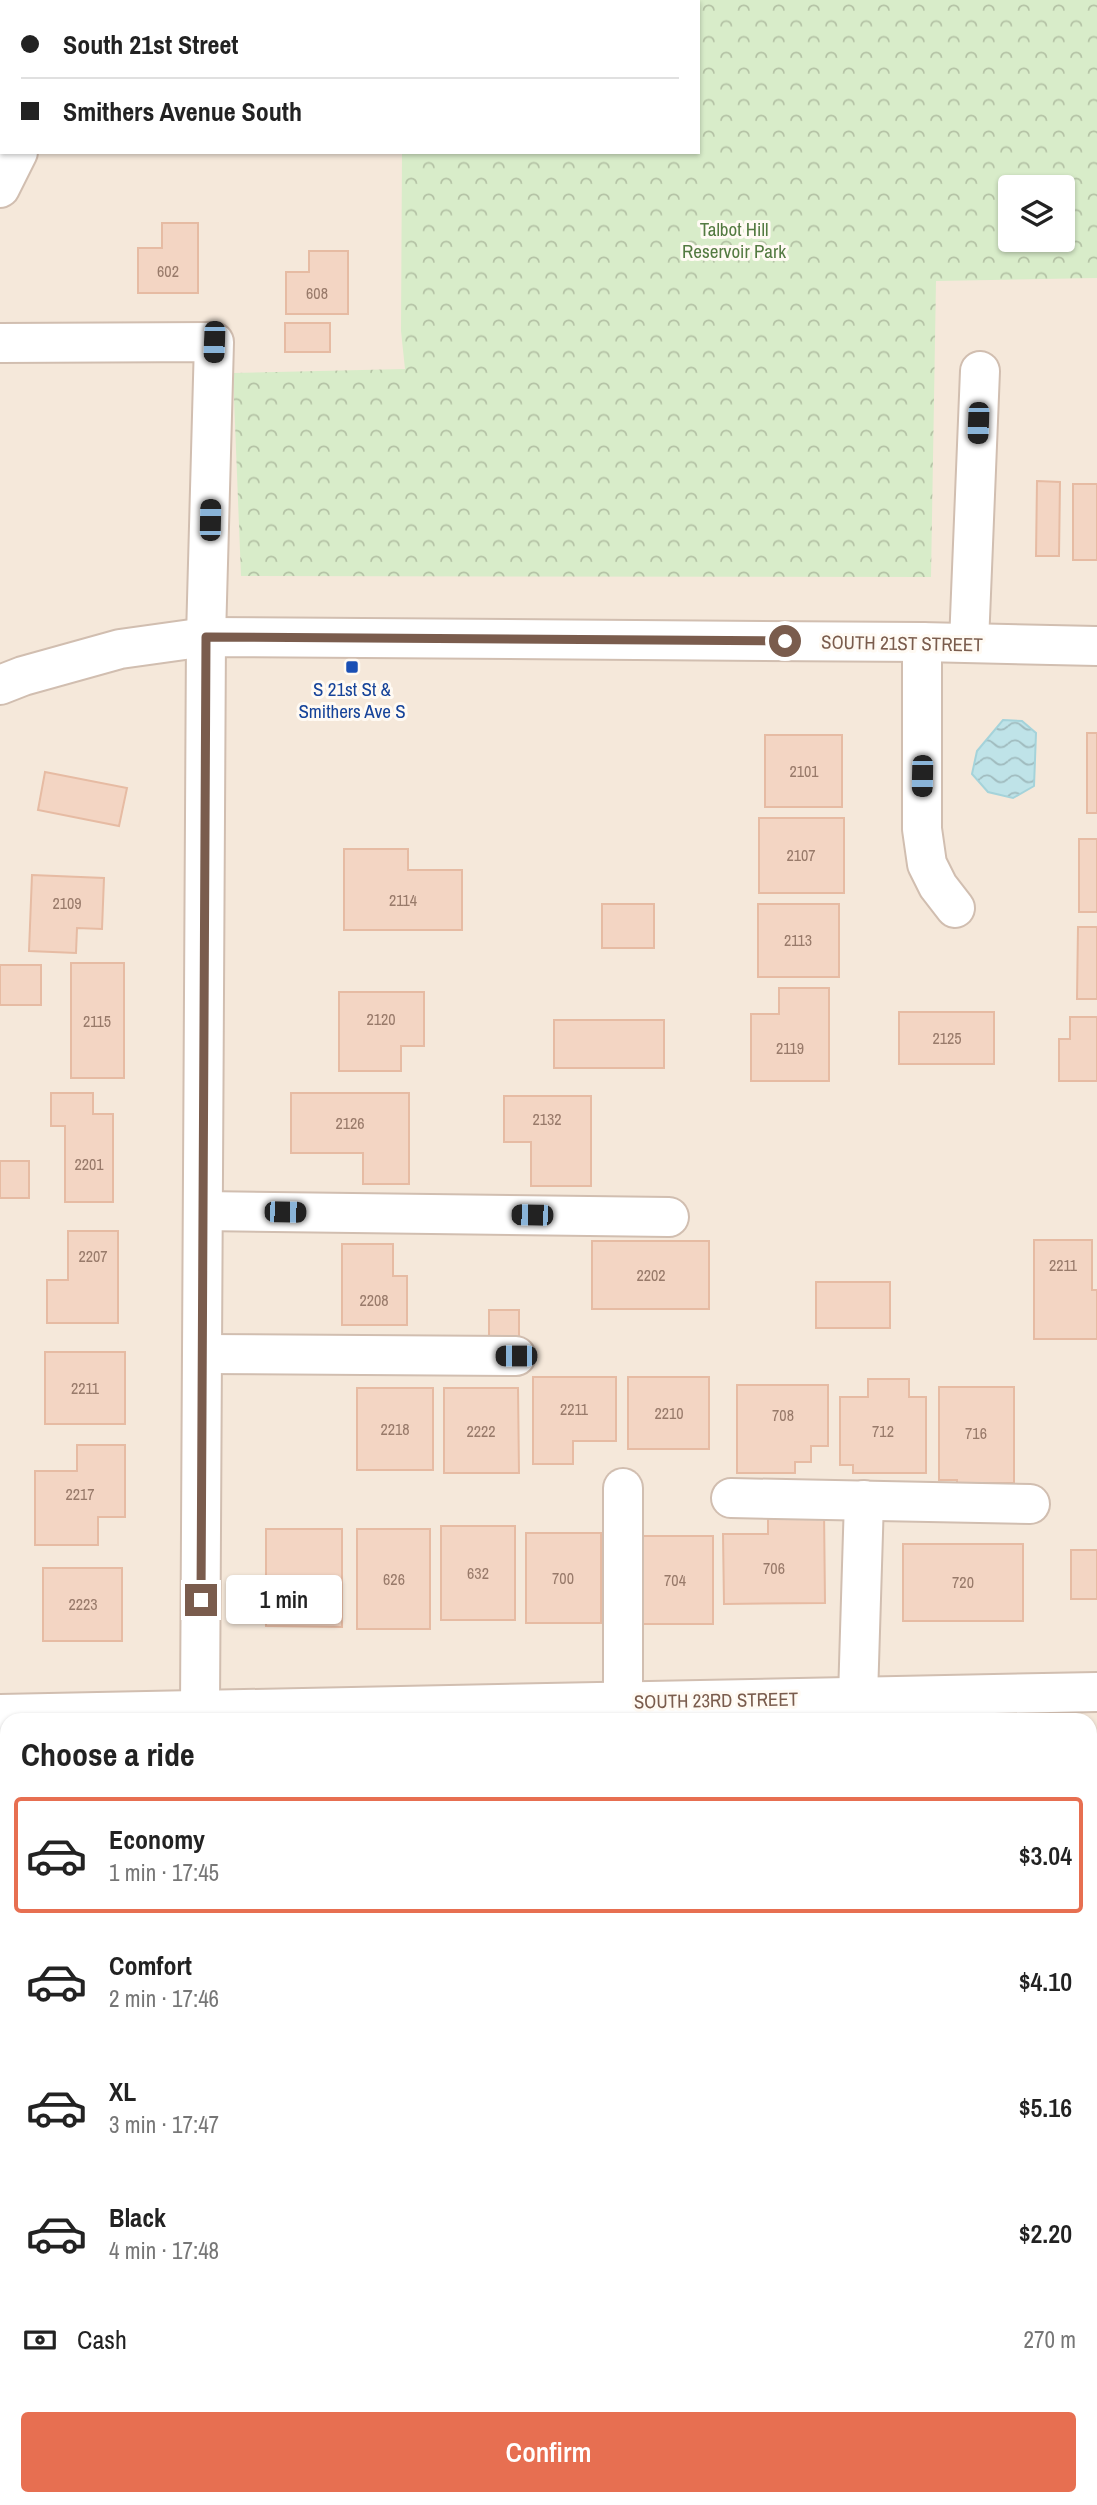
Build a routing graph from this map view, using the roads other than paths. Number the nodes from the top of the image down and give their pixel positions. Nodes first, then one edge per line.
1 (17, 154) edge
2 (0, 188) edge
3 (0, 343) edge
4 (981, 372) dead end
5 (206, 637) junction
6 (922, 642) junction
7 (969, 643) junction
8 (1097, 646) edge
9 (0, 685) edge
10 (955, 908) dead end
11 (203, 1211) junction
12 (669, 1217) dead end
13 (202, 1354) junction
14 (516, 1356) dead end
15 (623, 1488) dead end
16 (731, 1498) dead end
17 (863, 1500) junction
18 (1030, 1504) dead end
19 (1097, 1692) edge
20 (858, 1697) junction
21 (623, 1701) junction
22 (200, 1709) junction
23 (807, 1709) edge
24 (122, 1713) edge

1 - 2 street
3 - 5 street
4 - 7 street
5 - 6 street, SOUTH 21ST STREET
5 - 9 street, SOUTH 21ST STREET
5 - 11 street
6 - 7 street, SOUTH 21ST STREET
6 - 10 street
7 - 8 street, SOUTH 21ST STREET
11 - 12 street
11 - 13 street
13 - 14 street
13 - 22 street
15 - 21 street
16 - 17 street
17 - 18 street
17 - 20 street
19 - 20 street, SOUTH 23RD STREET
20 - 23 street, SOUTH 23RD STREET
21 - 22 street, SOUTH 23RD STREET
21 - 23 street, SOUTH 23RD STREET
22 - 24 street, SOUTH 23RD STREET

